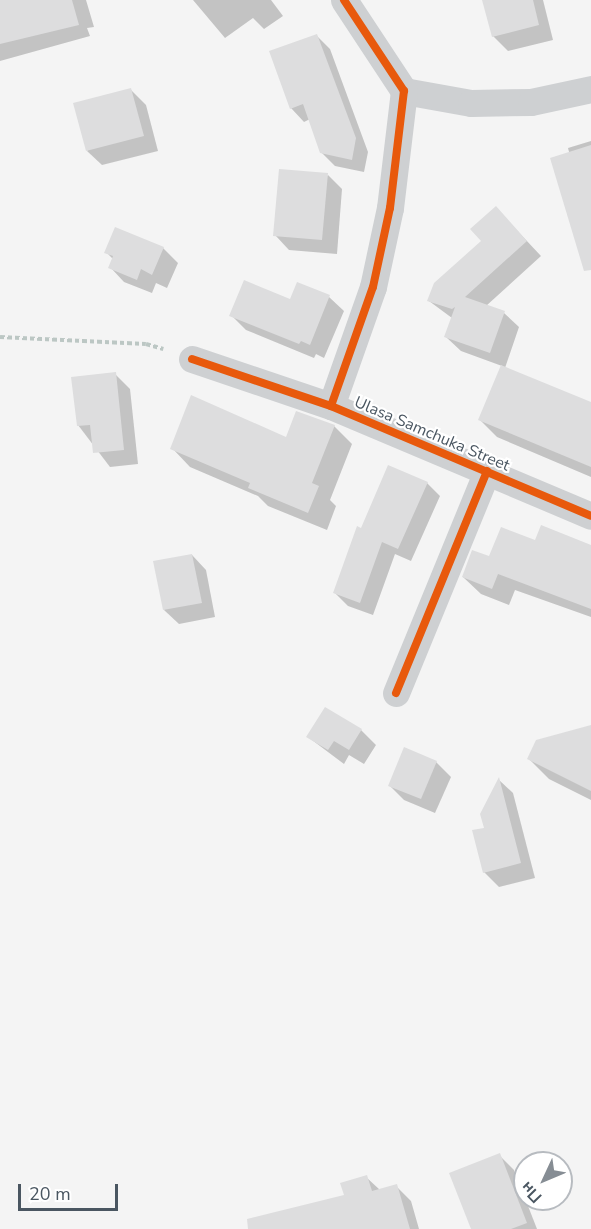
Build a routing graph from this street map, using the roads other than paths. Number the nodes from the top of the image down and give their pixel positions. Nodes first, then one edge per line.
1 (344, 0) edge
2 (591, 89) edge
3 (404, 92) junction
4 (192, 359) road end
5 (331, 406) junction
6 (487, 471) junction
7 (591, 516) edge
8 (396, 693) dead end

1 - 3 street
2 - 3 street
3 - 5 street
4 - 5 street, Ulasa Samchuka Street
5 - 6 street, Ulasa Samchuka Street
6 - 7 street, Ulasa Samchuka Street
6 - 8 street

